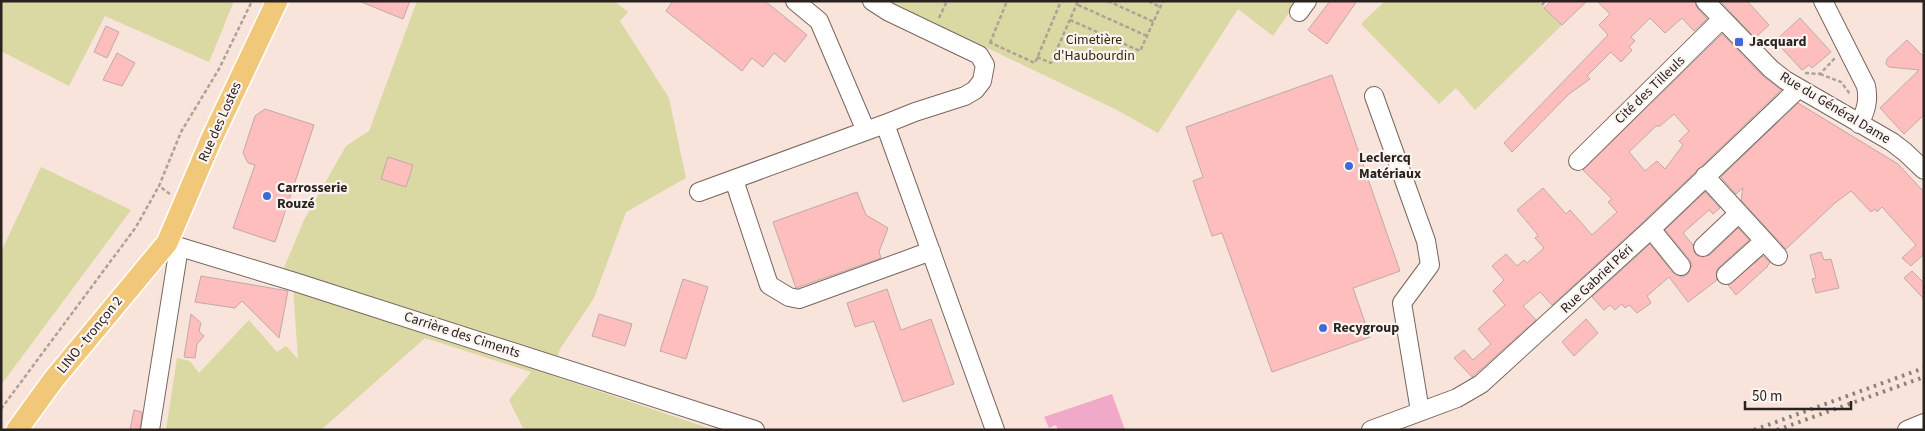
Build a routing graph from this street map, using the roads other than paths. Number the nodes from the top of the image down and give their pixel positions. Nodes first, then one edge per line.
1 (277, 1) edge
2 (795, 1) edge
3 (872, 1) edge
4 (1705, 1) edge
5 (1823, 1) edge
6 (1722, 19) junction
7 (1791, 84) junction
8 (1374, 96) dead end
9 (1863, 116) junction
10 (885, 124) junction
11 (866, 131) junction
12 (1578, 161) dead end
13 (1923, 169) edge
14 (1705, 176) junction
15 (734, 180) junction
16 (699, 192) dead end
17 (1739, 213) junction
18 (1651, 229) junction
19 (1764, 241) junction
20 (173, 246) junction
21 (1704, 247) dead end
22 (931, 251) junction
23 (1778, 256) dead end
24 (1681, 266) dead end
25 (1726, 275) dead end
26 (1420, 412) junction
27 (1924, 424) edge
28 (17, 430) edge
29 (150, 430) edge
30 (755, 430) edge
31 (996, 430) edge
32 (1371, 430) edge
33 (1907, 430) edge

1 - 20 main road, Rue des Lostes
2 - 11 street
3 - 10 street
4 - 6 street, Rue du Général Dame
5 - 9 street
6 - 7 street, Rue du Général Dame
6 - 12 street, Cité des Tilleuls
7 - 9 street, Rue du Général Dame
7 - 14 street, Rue Gabriel Péri
8 - 26 street
9 - 13 street, Rue du Général Dame
10 - 11 street
10 - 22 street
11 - 15 street
14 - 17 street
14 - 18 street, Rue Gabriel Péri
15 - 16 street
15 - 22 street
17 - 19 street
17 - 21 street
18 - 24 street
18 - 26 street, Rue Gabriel Péri
19 - 23 street
19 - 25 street
20 - 28 main road, LINO - tronçon 2
20 - 29 street, Rue des Lostes
20 - 30 street, Carrière des Ciments
22 - 31 street
26 - 32 street, Rue Gabriel Péri
27 - 33 street

